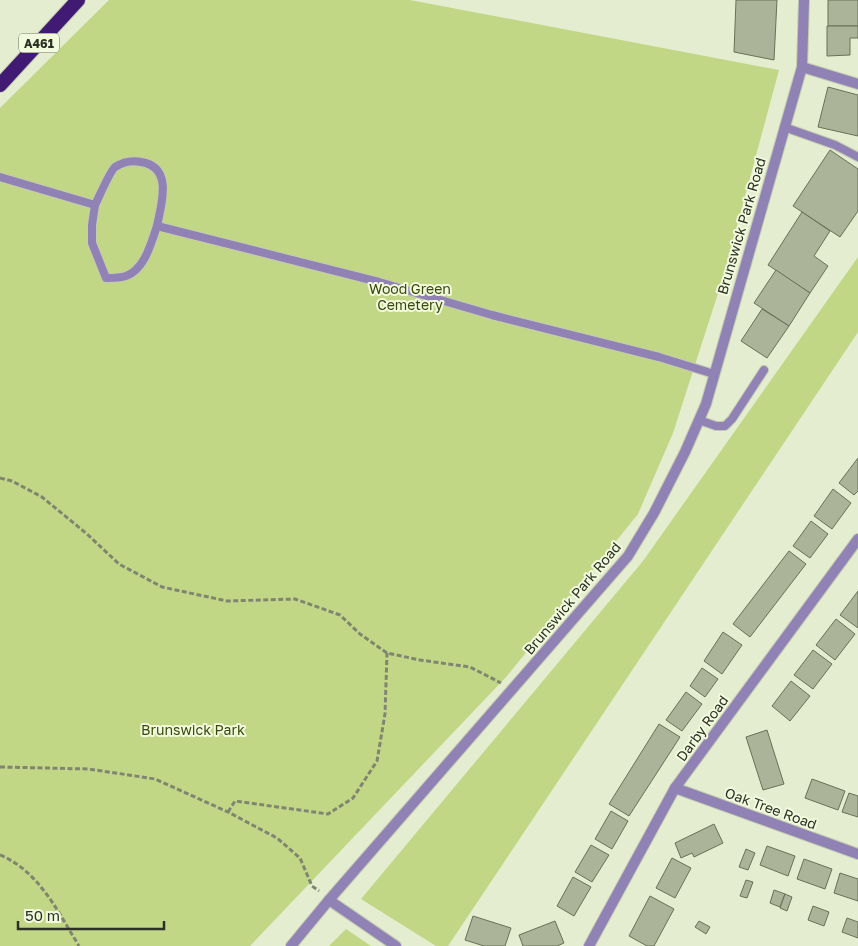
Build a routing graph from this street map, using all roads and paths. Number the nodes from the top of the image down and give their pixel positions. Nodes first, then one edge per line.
1 (78, 0) edge
2 (804, 0) edge
3 (802, 68) junction
4 (858, 84) edge
5 (0, 85) edge
6 (784, 127) junction
7 (858, 157) edge
8 (0, 177) edge
9 (95, 204) junction
10 (157, 226) junction
11 (764, 370) dead end
12 (714, 374) junction
13 (699, 420) junction
14 (0, 478) edge
15 (858, 539) edge
16 (387, 653) junction
17 (512, 689) junction
18 (0, 767) edge
19 (675, 788) junction
20 (228, 812) junction
21 (858, 854) edge
22 (0, 856) edge
23 (329, 900) junction
24 (79, 946) edge
25 (291, 946) edge
26 (396, 946) edge
27 (589, 946) edge

1 - 5 highway, A461
2 - 3 street, Brunswick Park Road
3 - 4 street
3 - 6 street, Brunswick Park Road
6 - 7 lane
6 - 12 street, Brunswick Park Road
8 - 9 lane
9 - 10 lane
9 - 10 lane
10 - 12 lane
11 - 13 lane
12 - 13 street, Brunswick Park Road
13 - 17 street, Brunswick Park Road
14 - 16 path
15 - 19 street, Darby Road
16 - 17 path
16 - 20 path
17 - 23 street, Brunswick Park Road
18 - 20 path
19 - 21 street, Oak Tree Road
19 - 27 street, Darby Road
20 - 23 path
22 - 24 path
23 - 25 street, Brunswick Park Road
23 - 26 street

